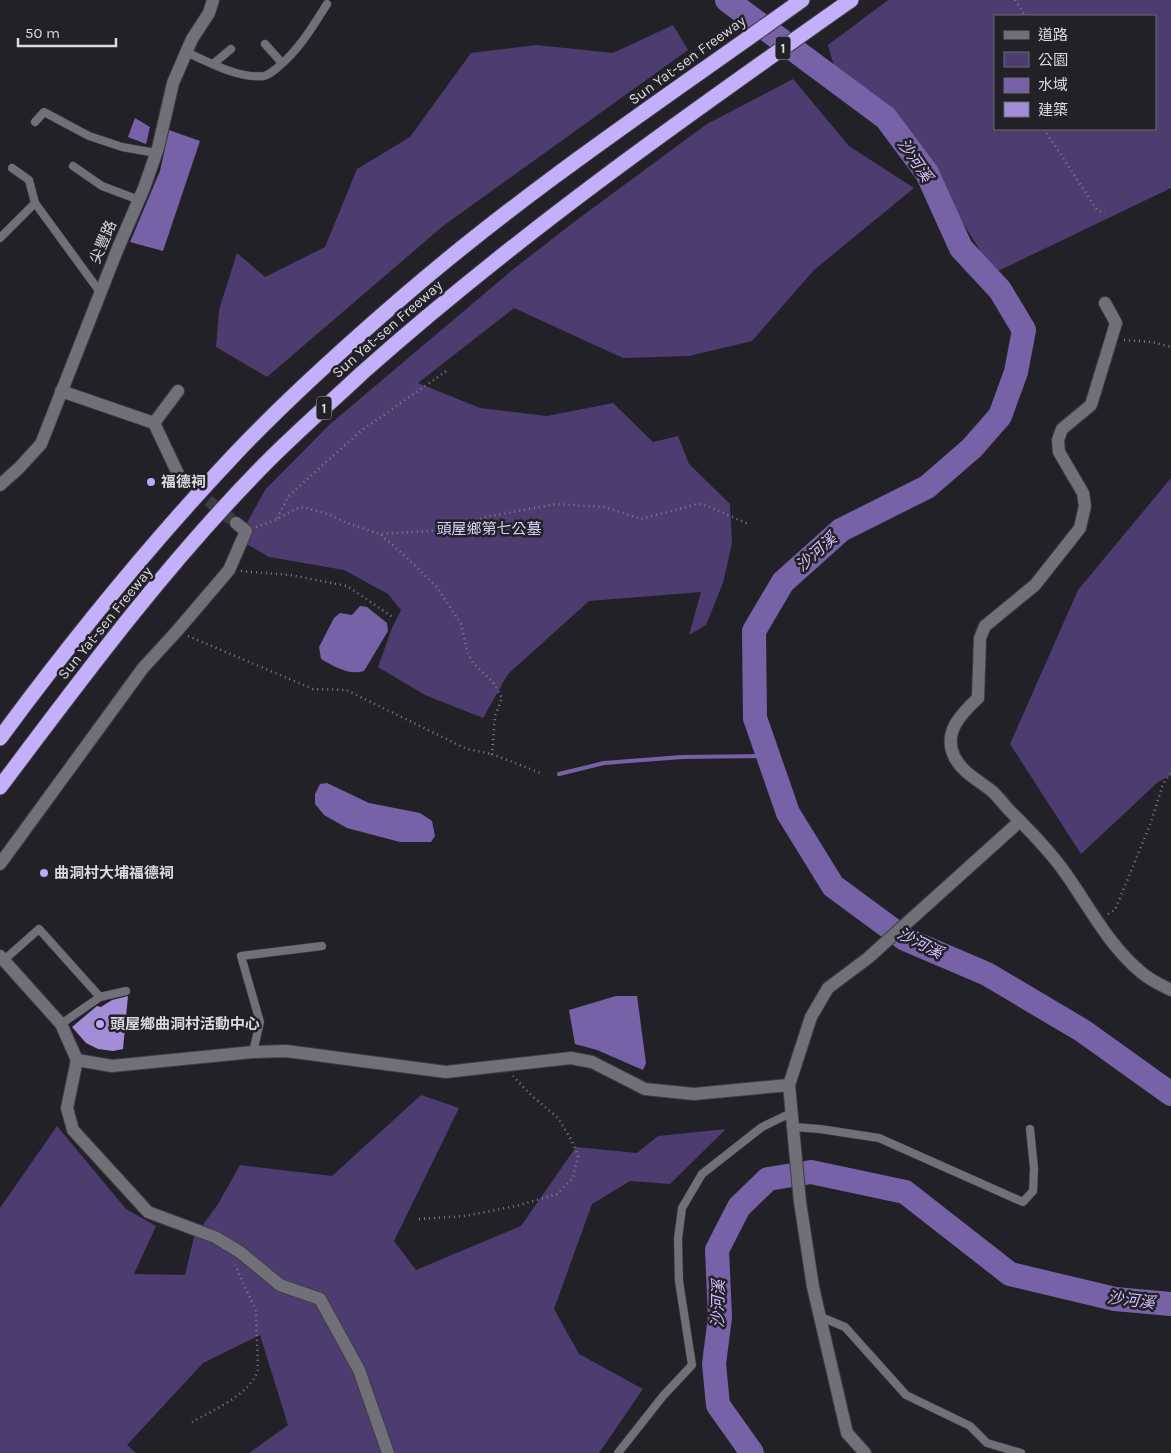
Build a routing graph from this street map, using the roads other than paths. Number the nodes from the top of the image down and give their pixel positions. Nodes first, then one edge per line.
1 (213, 0) edge
2 (802, 0) edge
3 (851, 0) edge
4 (327, 4) dead end
5 (265, 44) dead end
6 (231, 49) dead end
7 (186, 52) junction
8 (282, 63) junction
9 (213, 64) junction
10 (35, 122) dead end
11 (156, 153) junction
12 (72, 166) dead end
13 (12, 168) dead end
14 (139, 200) junction
15 (35, 204) junction
16 (0, 238) edge
17 (100, 292) junction
18 (1105, 303) dead end
19 (61, 390) junction
20 (178, 390) dead end
21 (154, 423) junction
22 (180, 478) tunnel mouth
23 (0, 484) edge
24 (241, 527) road end
25 (0, 738) edge
26 (0, 787) edge
27 (1020, 821) junction
28 (0, 864) edge
29 (322, 946) dead end
30 (2, 958) edge
31 (126, 990) dead end
32 (1171, 990) edge
33 (100, 997) junction
34 (62, 1024) junction
35 (254, 1052) junction
36 (77, 1060) junction
37 (789, 1085) junction
38 (791, 1114) junction
39 (1030, 1129) dead end
40 (794, 1131) junction
41 (821, 1317) junction
42 (388, 1453) edge
43 (618, 1453) edge
44 (865, 1453) edge
45 (1021, 1453) edge

1 - 7 street, 尖豐路
2 - 25 highway, Sun Yat-sen Freeway / 1
3 - 26 highway, Sun Yat-sen Freeway / 1
4 - 8 lane
5 - 8 lane
6 - 9 lane
7 - 9 lane
7 - 11 street, 尖豐路
8 - 9 lane
10 - 11 lane
11 - 14 street, 尖豐路
12 - 14 lane
13 - 15 lane
14 - 17 street, 尖豐路
15 - 16 lane
15 - 17 lane
17 - 19 street, 尖豐路
18 - 27 street
19 - 21 street
19 - 23 street, 尖豐路
20 - 21 street
21 - 22 street
24 - 28 street
27 - 32 street
27 - 37 street
29 - 35 lane
30 - 33 lane
30 - 34 street
31 - 33 lane
33 - 34 lane
34 - 36 street
35 - 36 street
35 - 37 street
36 - 42 street
37 - 38 street
38 - 40 street
38 - 43 lane
39 - 40 lane
40 - 41 street
41 - 44 street
41 - 45 lane

